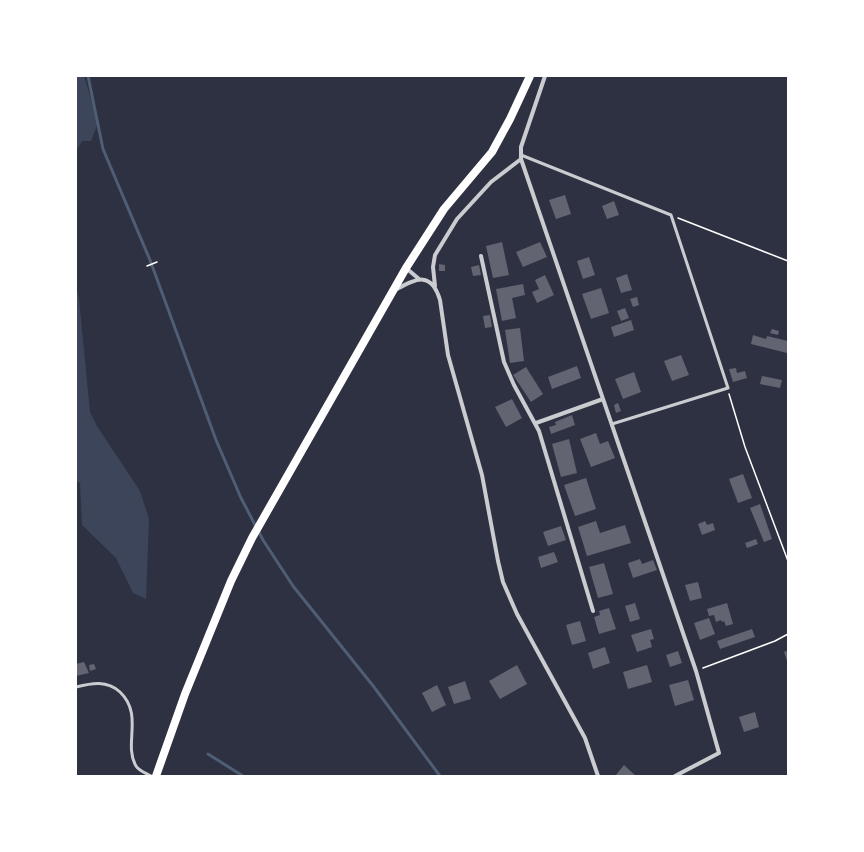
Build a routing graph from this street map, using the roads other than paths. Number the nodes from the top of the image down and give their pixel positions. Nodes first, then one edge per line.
1 (530, 76) edge
2 (546, 76) edge
3 (521, 157) junction
4 (481, 256) dead end
5 (406, 268) junction
6 (419, 279) junction
7 (435, 286) junction
8 (391, 293) junction
9 (603, 399) junction
10 (536, 423) junction
11 (612, 424) junction
12 (593, 611) dead end
13 (76, 687) edge
14 (152, 776) edge
15 (156, 776) edge
16 (598, 776) edge
17 (676, 776) edge

1 - 5 main road
2 - 3 street
3 - 7 street
3 - 9 street
3 - 11 lane
4 - 10 street
5 - 6 street
5 - 8 main road
6 - 7 street
6 - 8 street
7 - 16 street
8 - 15 main road
9 - 10 street
9 - 11 street
10 - 12 street
11 - 17 street
13 - 14 lane

